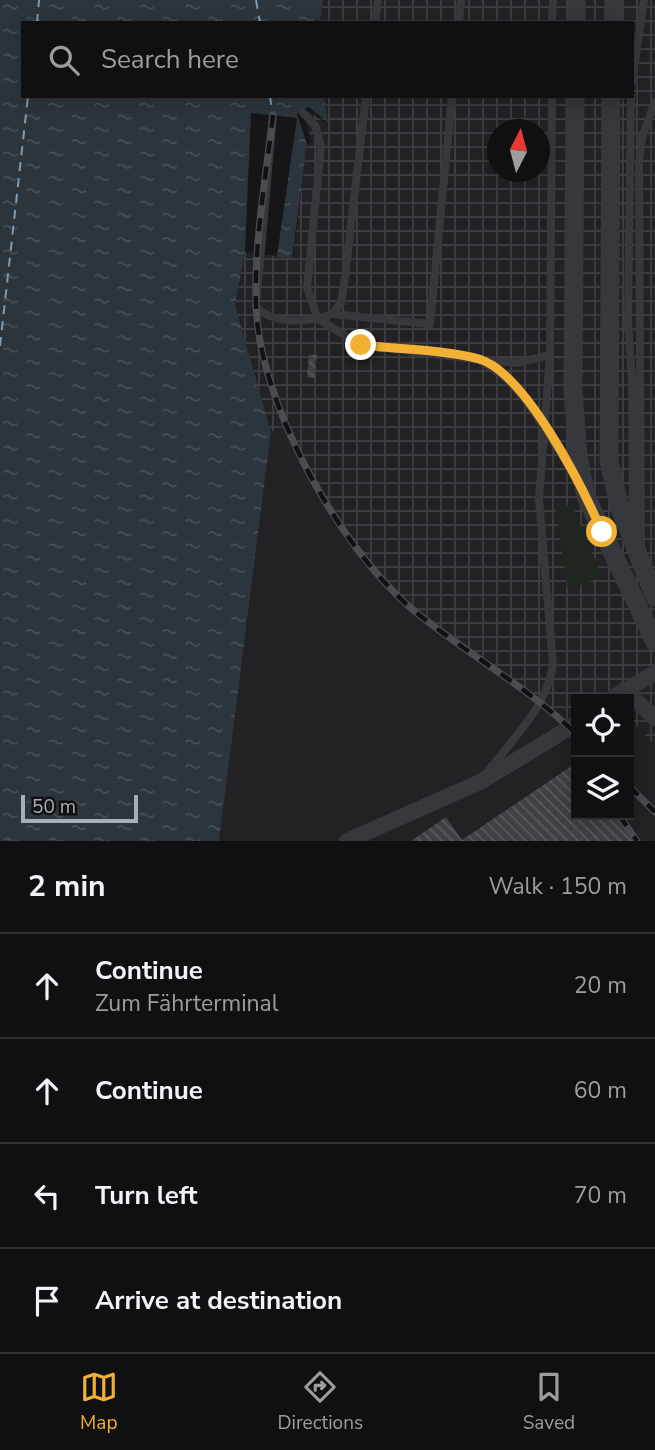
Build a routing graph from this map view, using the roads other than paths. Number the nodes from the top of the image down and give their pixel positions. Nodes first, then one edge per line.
1 (461, 0) edge
2 (552, 0) edge
3 (576, 0) edge
4 (614, 0) edge
5 (644, 0) edge
6 (376, 3) edge
7 (375, 21) edge
8 (459, 21) edge
9 (552, 21) edge
10 (576, 21) edge
11 (613, 21) edge
12 (634, 69) edge
13 (366, 98) edge
14 (452, 98) edge
15 (552, 98) edge
16 (575, 98) edge
17 (611, 98) edge
18 (631, 98) edge
19 (655, 102) edge
20 (303, 113) dead end
21 (273, 115) dead end
22 (332, 314) junction
23 (318, 318) junction
24 (550, 355) junction
25 (480, 360) junction
26 (546, 429) junction
27 (586, 497) junction
28 (640, 559) junction
29 (655, 597) edge
30 (655, 642) edge
31 (655, 673) edge
32 (619, 694) edge
33 (634, 705) edge
34 (655, 718) edge
35 (571, 728) edge
36 (480, 782) junction
37 (346, 841) edge

1 - 8 lane
2 - 9 lane
3 - 10 street
4 - 11 street
5 - 12 lane
6 - 7 lane
13 - 22 lane
14 - 22 lane
15 - 24 lane
16 - 27 street
17 - 28 street
18 - 28 lane
19 - 28 lane
20 - 23 lane
21 - 23 lane
22 - 23 lane
23 - 25 lane
24 - 25 lane
24 - 26 lane
25 - 26 lane
26 - 27 lane
26 - 36 lane
27 - 30 street
28 - 29 street
31 - 32 street
33 - 34 street
35 - 36 street
36 - 37 street

